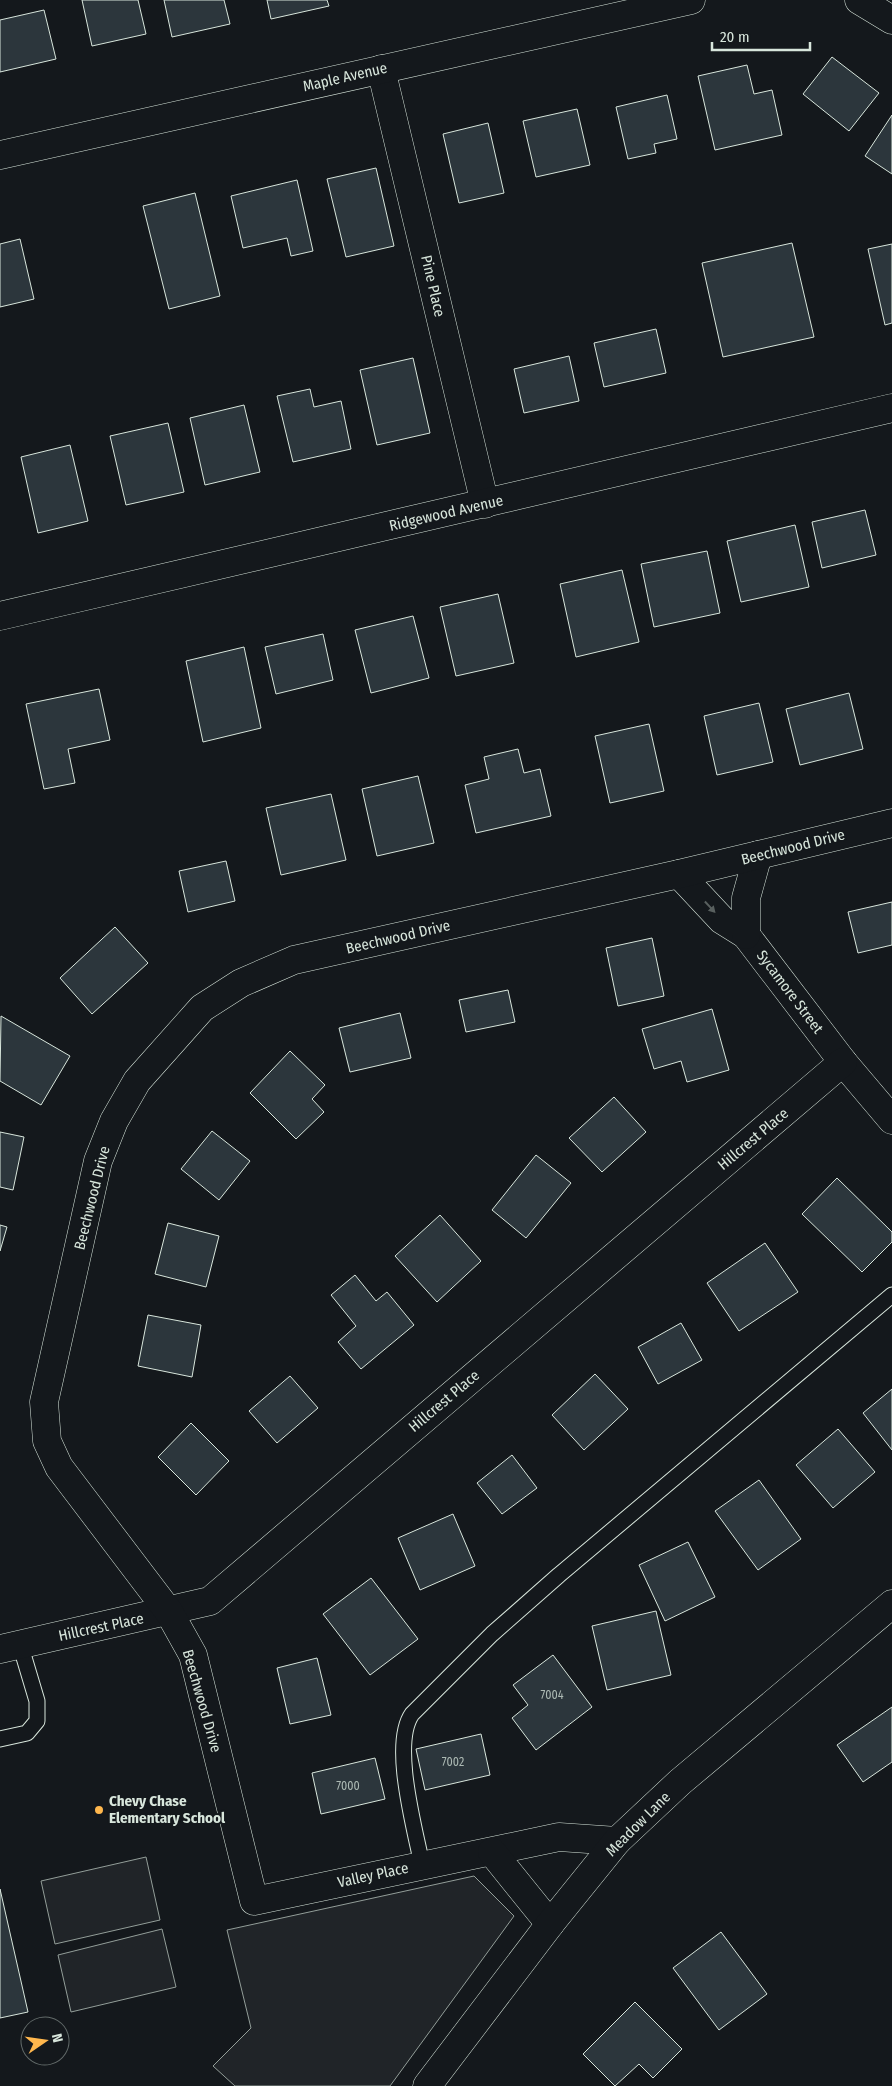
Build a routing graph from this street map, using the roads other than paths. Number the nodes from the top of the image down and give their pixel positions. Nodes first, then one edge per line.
1 (691, 0) edge
2 (859, 0) edge
3 (892, 20) edge
4 (381, 69) junction
5 (0, 155) edge
6 (892, 408) edge
7 (485, 504) junction
8 (0, 616) edge
9 (892, 823) edge
10 (758, 855) junction
11 (679, 874) junction
12 (746, 935) junction
13 (843, 1062) junction
14 (892, 1120) edge
15 (892, 1295) edge
16 (892, 1604) edge
17 (169, 1612) junction
18 (10, 1647) edge
19 (0, 1739) edge
20 (617, 1841) junction
21 (492, 1852) junction
22 (422, 1865) junction
23 (254, 1901) joint
24 (550, 1924) junction
25 (427, 2086) edge

1 - 4 street, Maple Avenue
2 - 3 street
4 - 5 street, Maple Avenue
4 - 7 street, Pine Place
6 - 7 street, Ridgewood Avenue
7 - 8 street, Ridgewood Avenue
9 - 10 street, Beechwood Drive
10 - 11 street, Beechwood Drive
10 - 12 street
11 -> 12 street, Sycamore Street
11 - 17 street, Beechwood Drive
12 - 13 street, Sycamore Street
13 - 14 street, Sycamore Street
13 - 17 street, Hillcrest Place
15 - 22 lane
16 - 20 street, Meadow Lane
17 - 18 street, Hillcrest Place
17 - 23 street, Beechwood Drive
18 - 19 lane
20 - 21 street, Valley Place
20 - 24 street, Meadow Lane
21 - 22 street, Valley Place
21 - 24 street
22 - 23 street, Valley Place
24 - 25 street, Meadow Lane

